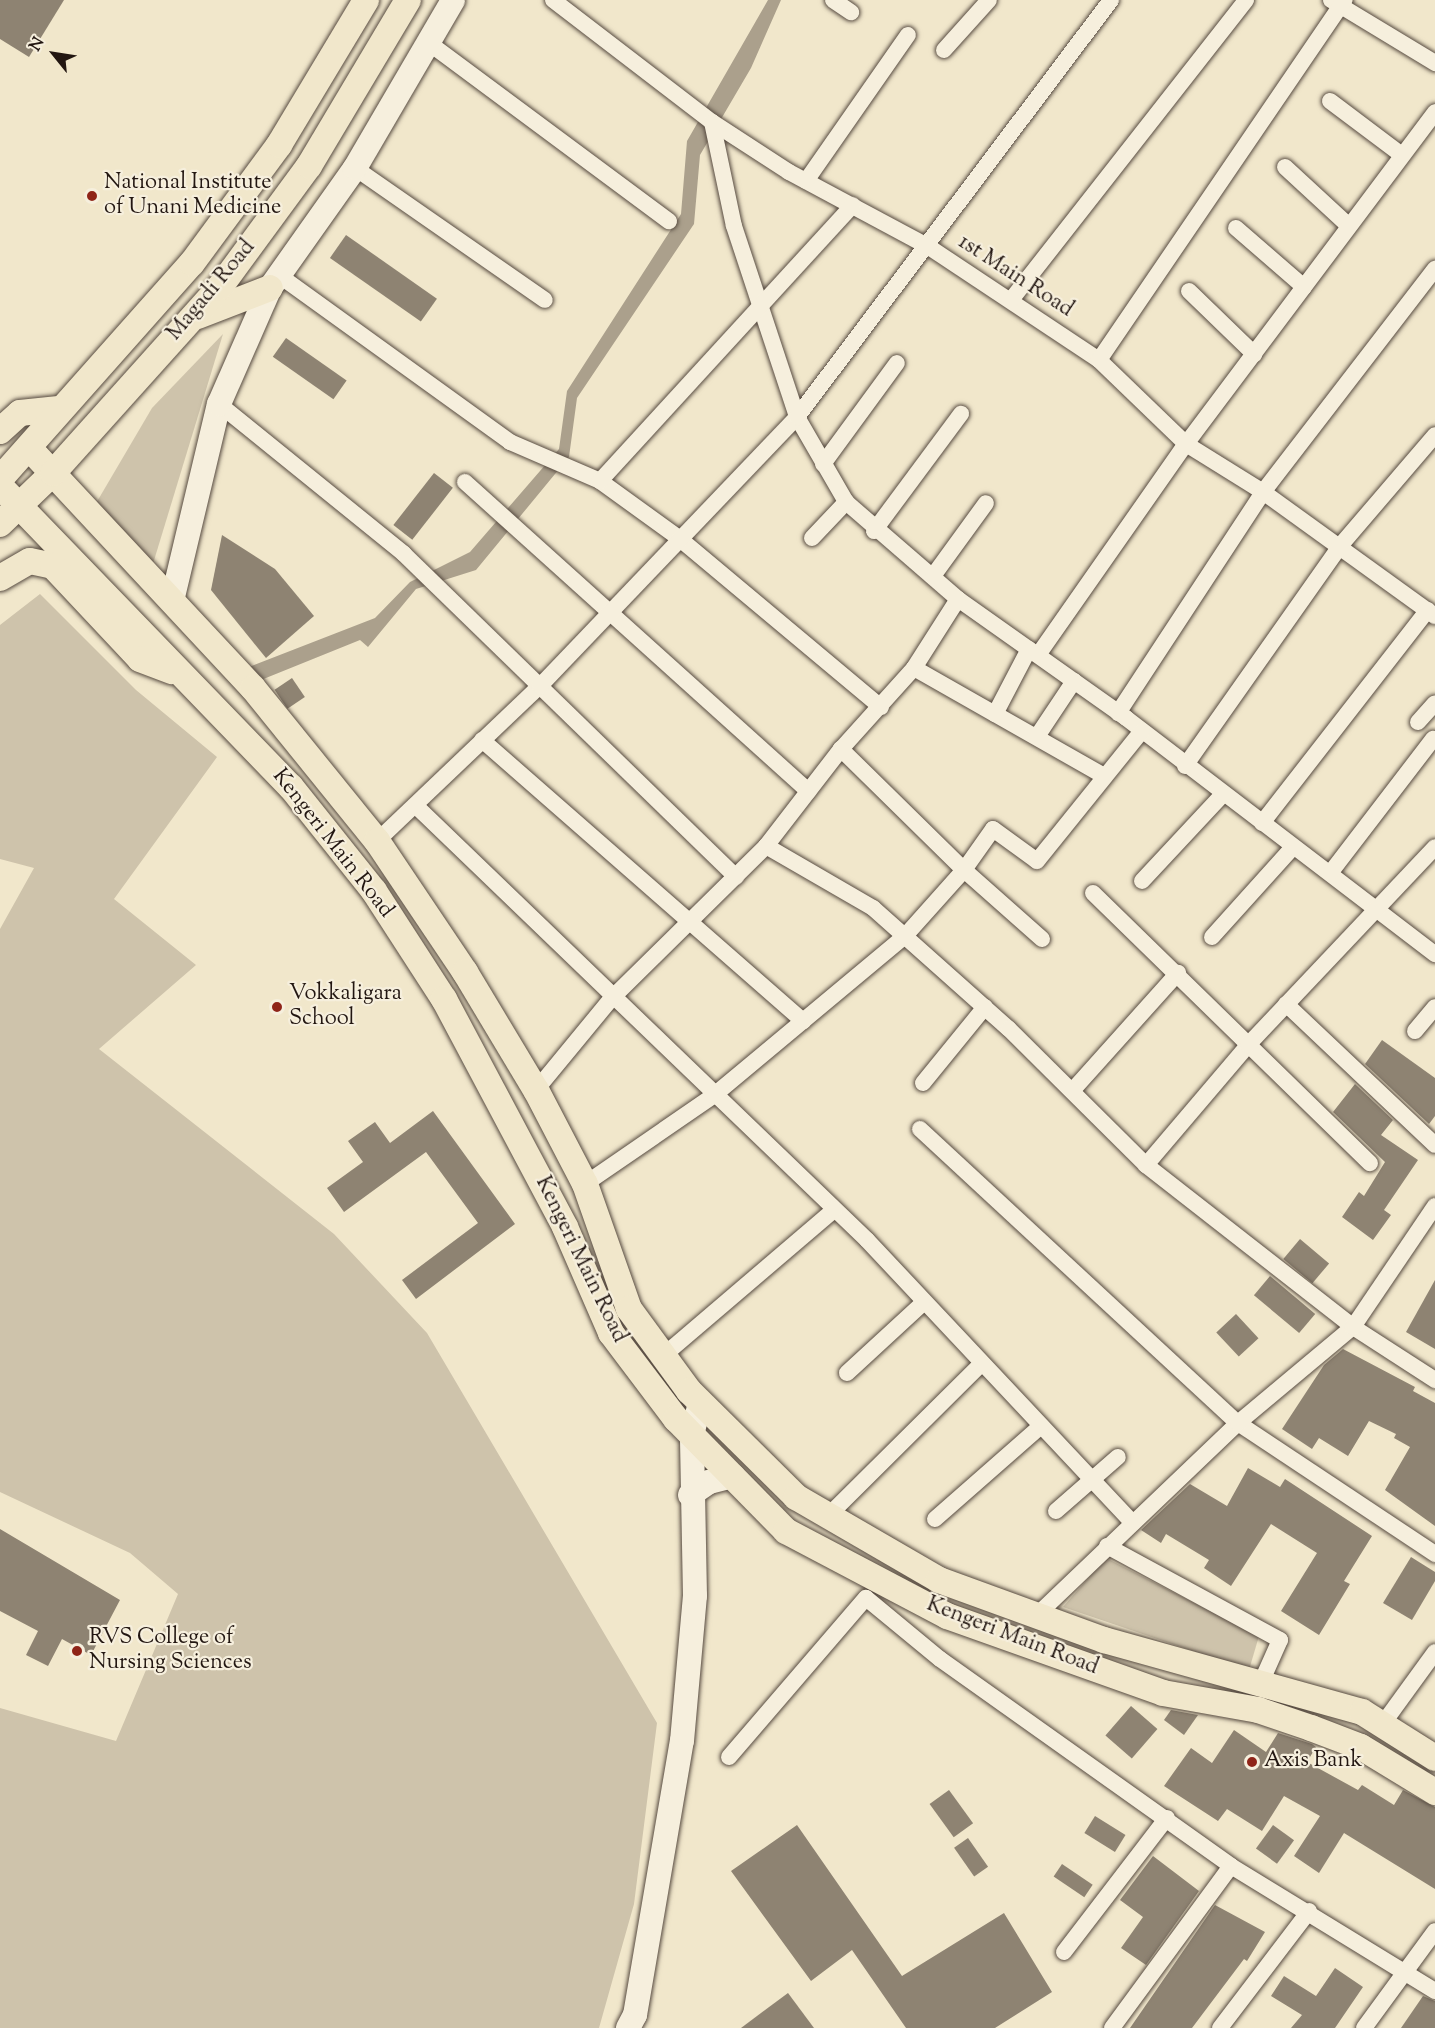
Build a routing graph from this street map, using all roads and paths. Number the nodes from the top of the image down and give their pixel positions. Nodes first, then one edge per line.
1 (366, 0) edge
2 (408, 0) edge
3 (453, 0) edge
4 (553, 0) edge
5 (833, 0) edge
6 (989, 0) edge
7 (1111, 0) edge
8 (1246, 0) edge
9 (1339, 2) edge
10 (851, 12) dead end
11 (908, 35) dead end
12 (429, 43) junction
13 (944, 50) dead end
14 (1435, 63) edge
15 (1330, 101) dead end
16 (1435, 112) edge
17 (712, 122) junction
18 (1402, 155) junction
19 (1285, 167) dead end
20 (355, 168) junction
21 (806, 181) junction
22 (853, 205) junction
23 (669, 221) dead end
24 (1350, 226) junction
25 (1236, 228) dead end
26 (929, 247) junction
27 (1435, 269) edge
28 (275, 282) junction
29 (1304, 287) junction
30 (1189, 291) dead end
31 (545, 300) dead end
32 (1011, 300) junction
33 (761, 307) junction
34 (192, 318) junction
35 (1254, 354) junction
36 (1100, 360) junction
37 (897, 363) dead end
38 (219, 405) junction
39 (59, 409) junction
40 (961, 414) dead end
41 (797, 417) junction
42 (0, 431) edge
43 (1435, 435) edge
44 (1186, 444) junction
45 (30, 449) junction
46 (823, 464) junction
47 (53, 473) junction
48 (0, 479) edge
49 (600, 481) junction
50 (465, 482) dead end
51 (0, 486) edge
52 (1263, 492) junction
53 (846, 502) junction
54 (986, 502) dead end
55 (20, 506) junction
56 (0, 524) edge
57 (874, 531) junction
58 (812, 538) dead end
59 (680, 539) junction
60 (1340, 546) junction
61 (933, 576) junction
62 (0, 578) edge
63 (958, 599) junction
64 (172, 601) junction
65 (611, 610) junction
66 (1432, 613) edge
67 (1034, 652) junction
68 (914, 668) junction
69 (178, 674) junction
70 (1074, 681) junction
71 (540, 686) junction
72 (1435, 703) edge
73 (881, 707) junction
74 (1118, 712) junction
75 (995, 714) junction
76 (1418, 722) dead end
77 (1142, 731) junction
78 (1038, 735) junction
79 (1433, 739) dead end
80 (482, 740) junction
81 (841, 749) junction
82 (1185, 766) junction
83 (1104, 776) junction
84 (808, 791) junction
85 (1222, 794) junction
86 (416, 806) junction
87 (1262, 823) junction
88 (377, 841) junction
89 (766, 846) junction
90 (1293, 847) junction
91 (1435, 847) edge
92 (964, 870) junction
93 (1331, 872) junction
94 (736, 877) junction
95 (1142, 880) dead end
96 (1093, 893) dead end
97 (1376, 905) junction
98 (688, 925) junction
99 (905, 936) junction
100 (1212, 937) dead end
101 (1042, 939) dead end
102 (1435, 954) edge
103 (1178, 973) junction
104 (611, 999) junction
105 (1286, 1004) junction
106 (985, 1007) junction
107 (1435, 1007) edge
108 (803, 1021) junction
109 (1415, 1031) dead end
110 (1248, 1045) junction
111 (923, 1083) dead end
112 (536, 1090) junction
113 (1072, 1091) junction
114 (713, 1096) junction
115 (920, 1129) dead end
116 (1435, 1145) edge
117 (1370, 1162) dead end
118 (1146, 1165) junction
119 (585, 1184) junction
120 (1435, 1206) edge
121 (834, 1210) junction
122 (922, 1304) junction
123 (1353, 1327) junction
124 (663, 1356) junction
125 (982, 1363) junction
126 (847, 1373) dead end
127 (1435, 1380) edge
128 (700, 1402) junction
129 (1238, 1423) junction
130 (1041, 1426) junction
131 (692, 1435) junction
132 (1118, 1457) dead end
133 (733, 1476) junction
134 (1092, 1480) junction
135 (690, 1495) junction
136 (1056, 1511) dead end
137 (828, 1516) junction
138 (935, 1519) dead end
139 (1133, 1523) junction
140 (1107, 1546) junction
141 (1435, 1554) edge
142 (870, 1588) junction
143 (1036, 1616) junction
144 (1435, 1652) edge
145 (1260, 1685) junction
146 (1382, 1725) junction
147 (729, 1757) dead end
148 (1435, 1758) edge
149 (1435, 1791) edge
150 (1167, 1818) junction
151 (1231, 1866) junction
152 (1309, 1911) junction
153 (1435, 1931) edge
154 (1064, 1952) dead end
155 (1405, 1974) junction
156 (1435, 1991) edge
157 (628, 2028) edge
158 (1112, 2028) edge
159 (1220, 2028) edge
160 (1364, 2028) edge

1 - 39 main road, Magadi Road
2 - 34 main road, Magadi Road
3 - 12 street, Magadi Road
4 - 17 street, 1st Main Road
5 - 10 street
6 - 13 street
7 - 26 street
8 - 32 street
9 - 14 street
9 - 36 street
11 - 21 street
12 - 20 street, Magadi Road
12 - 23 street
15 - 18 street
16 - 18 street
17 - 21 street, 1st Main Road
17 - 33 street
18 - 24 street
19 - 24 street
20 - 28 street, Magadi Road
20 - 31 street
21 - 22 street, 1st Main Road
22 - 26 street, 1st Main Road
22 - 33 street
24 - 29 street
25 - 29 street
26 - 32 street, 1st Main Road
26 - 41 street
27 - 52 street
28 - 34 main road
28 - 38 street, Magadi Road
28 - 49 street
29 - 35 street
30 - 35 street
32 - 36 street, 1st Main Road
33 - 41 street
33 - 49 street
34 - 47 main road, Magadi Road
35 - 44 street
36 - 44 street, 1st Main Road
37 - 46 street
38 - 64 street, Magadi Road
38 - 71 street
39 - 42 main road
39 - 45 main road, Magadi Road
40 - 57 street
41 - 46 street
41 - 59 street
43 - 60 street
44 - 52 street, 1st Main Road
44 - 67 street
45 - 47 main road, Kengeri Main Road
45 - 48 main road, Magadi Road
46 - 53 street
47 - 55 main road, Magadi Road
47 - 64 main road, Kengeri Main Road
49 - 59 street
50 - 65 street
51 - 55 main road, Kengeri Main Road
52 - 60 street, 1st Main Road
52 - 74 street
53 - 57 street
53 - 58 street
54 - 61 street
55 - 56 main road, Magadi Road
55 - 69 main road, Kengeri Main Road
57 - 61 street
59 - 65 street
59 - 73 street
60 - 66 street, 1st Main Road
60 - 82 street
61 - 63 street
62 - 69 main road
63 - 67 street
63 - 68 street
64 - 88 main road, Kengeri Main Road
65 - 71 street
65 - 84 street
66 - 87 street
67 - 70 street
67 - 75 street
68 - 73 street
68 - 75 street
69 - 131 main road, Kengeri Main Road
70 - 74 street
70 - 78 street
71 - 80 street
71 - 94 street
72 - 76 street
73 - 81 street
74 - 77 street
75 - 78 street
77 - 82 street
77 - 83 street
78 - 83 street
79 - 93 street
80 - 86 street
80 - 98 street
81 - 84 street
81 - 92 street
82 - 85 street
83 - 92 street
84 - 89 street
85 - 87 street
85 - 95 street
86 - 88 street
86 - 104 street
87 - 90 street
88 - 112 main road, Kengeri Main Road
89 - 94 street
89 - 99 street
90 - 93 street
90 - 100 street
91 - 97 street
92 - 99 street
92 - 101 street
93 - 97 street
94 - 98 street
96 - 103 street
97 - 102 street
97 - 105 street
98 - 104 street
98 - 108 street
99 - 106 street
99 - 108 street
103 - 110 street
103 - 113 street
104 - 112 street
104 - 114 street
105 - 110 street
105 - 116 street
106 - 111 street
106 - 113 street
107 - 109 street
108 - 114 street
110 - 117 street
110 - 118 street
112 - 119 main road, Kengeri Main Road
113 - 118 street
114 - 119 street
114 - 121 street
115 - 129 street
118 - 123 street
119 - 124 main road, Kengeri Main Road
120 - 123 street
121 - 122 street
121 - 124 street
122 - 125 street
122 - 126 street
123 - 127 street
123 - 129 street
124 - 128 main road, Kengeri Main Road
125 - 130 street
125 - 137 street
128 - 131 street
128 - 137 main road, Kengeri Main Road
129 - 139 street
129 - 141 street
130 - 134 street
130 - 138 street
131 - 133 main road, Kengeri Main Road
131 - 135 street
132 - 134 street
133 - 135 street
133 - 142 main road, Kengeri Main Road
134 - 136 street
134 - 139 street
135 - 157 street
137 - 143 main road, Kengeri Main Road
139 - 140 street
140 - 143 street
140 - 145 street
142 - 147 street
142 - 149 main road, Kengeri Main Road
142 - 150 street
143 - 145 main road, Kengeri Main Road
144 - 146 street
145 - 146 main road, Kengeri Main Road
146 - 148 main road, Kengeri Main Road
150 - 151 street
150 - 154 street
151 - 152 street
151 - 158 street
152 - 155 street
152 - 159 street
153 - 155 street
155 - 156 street
155 - 160 street

